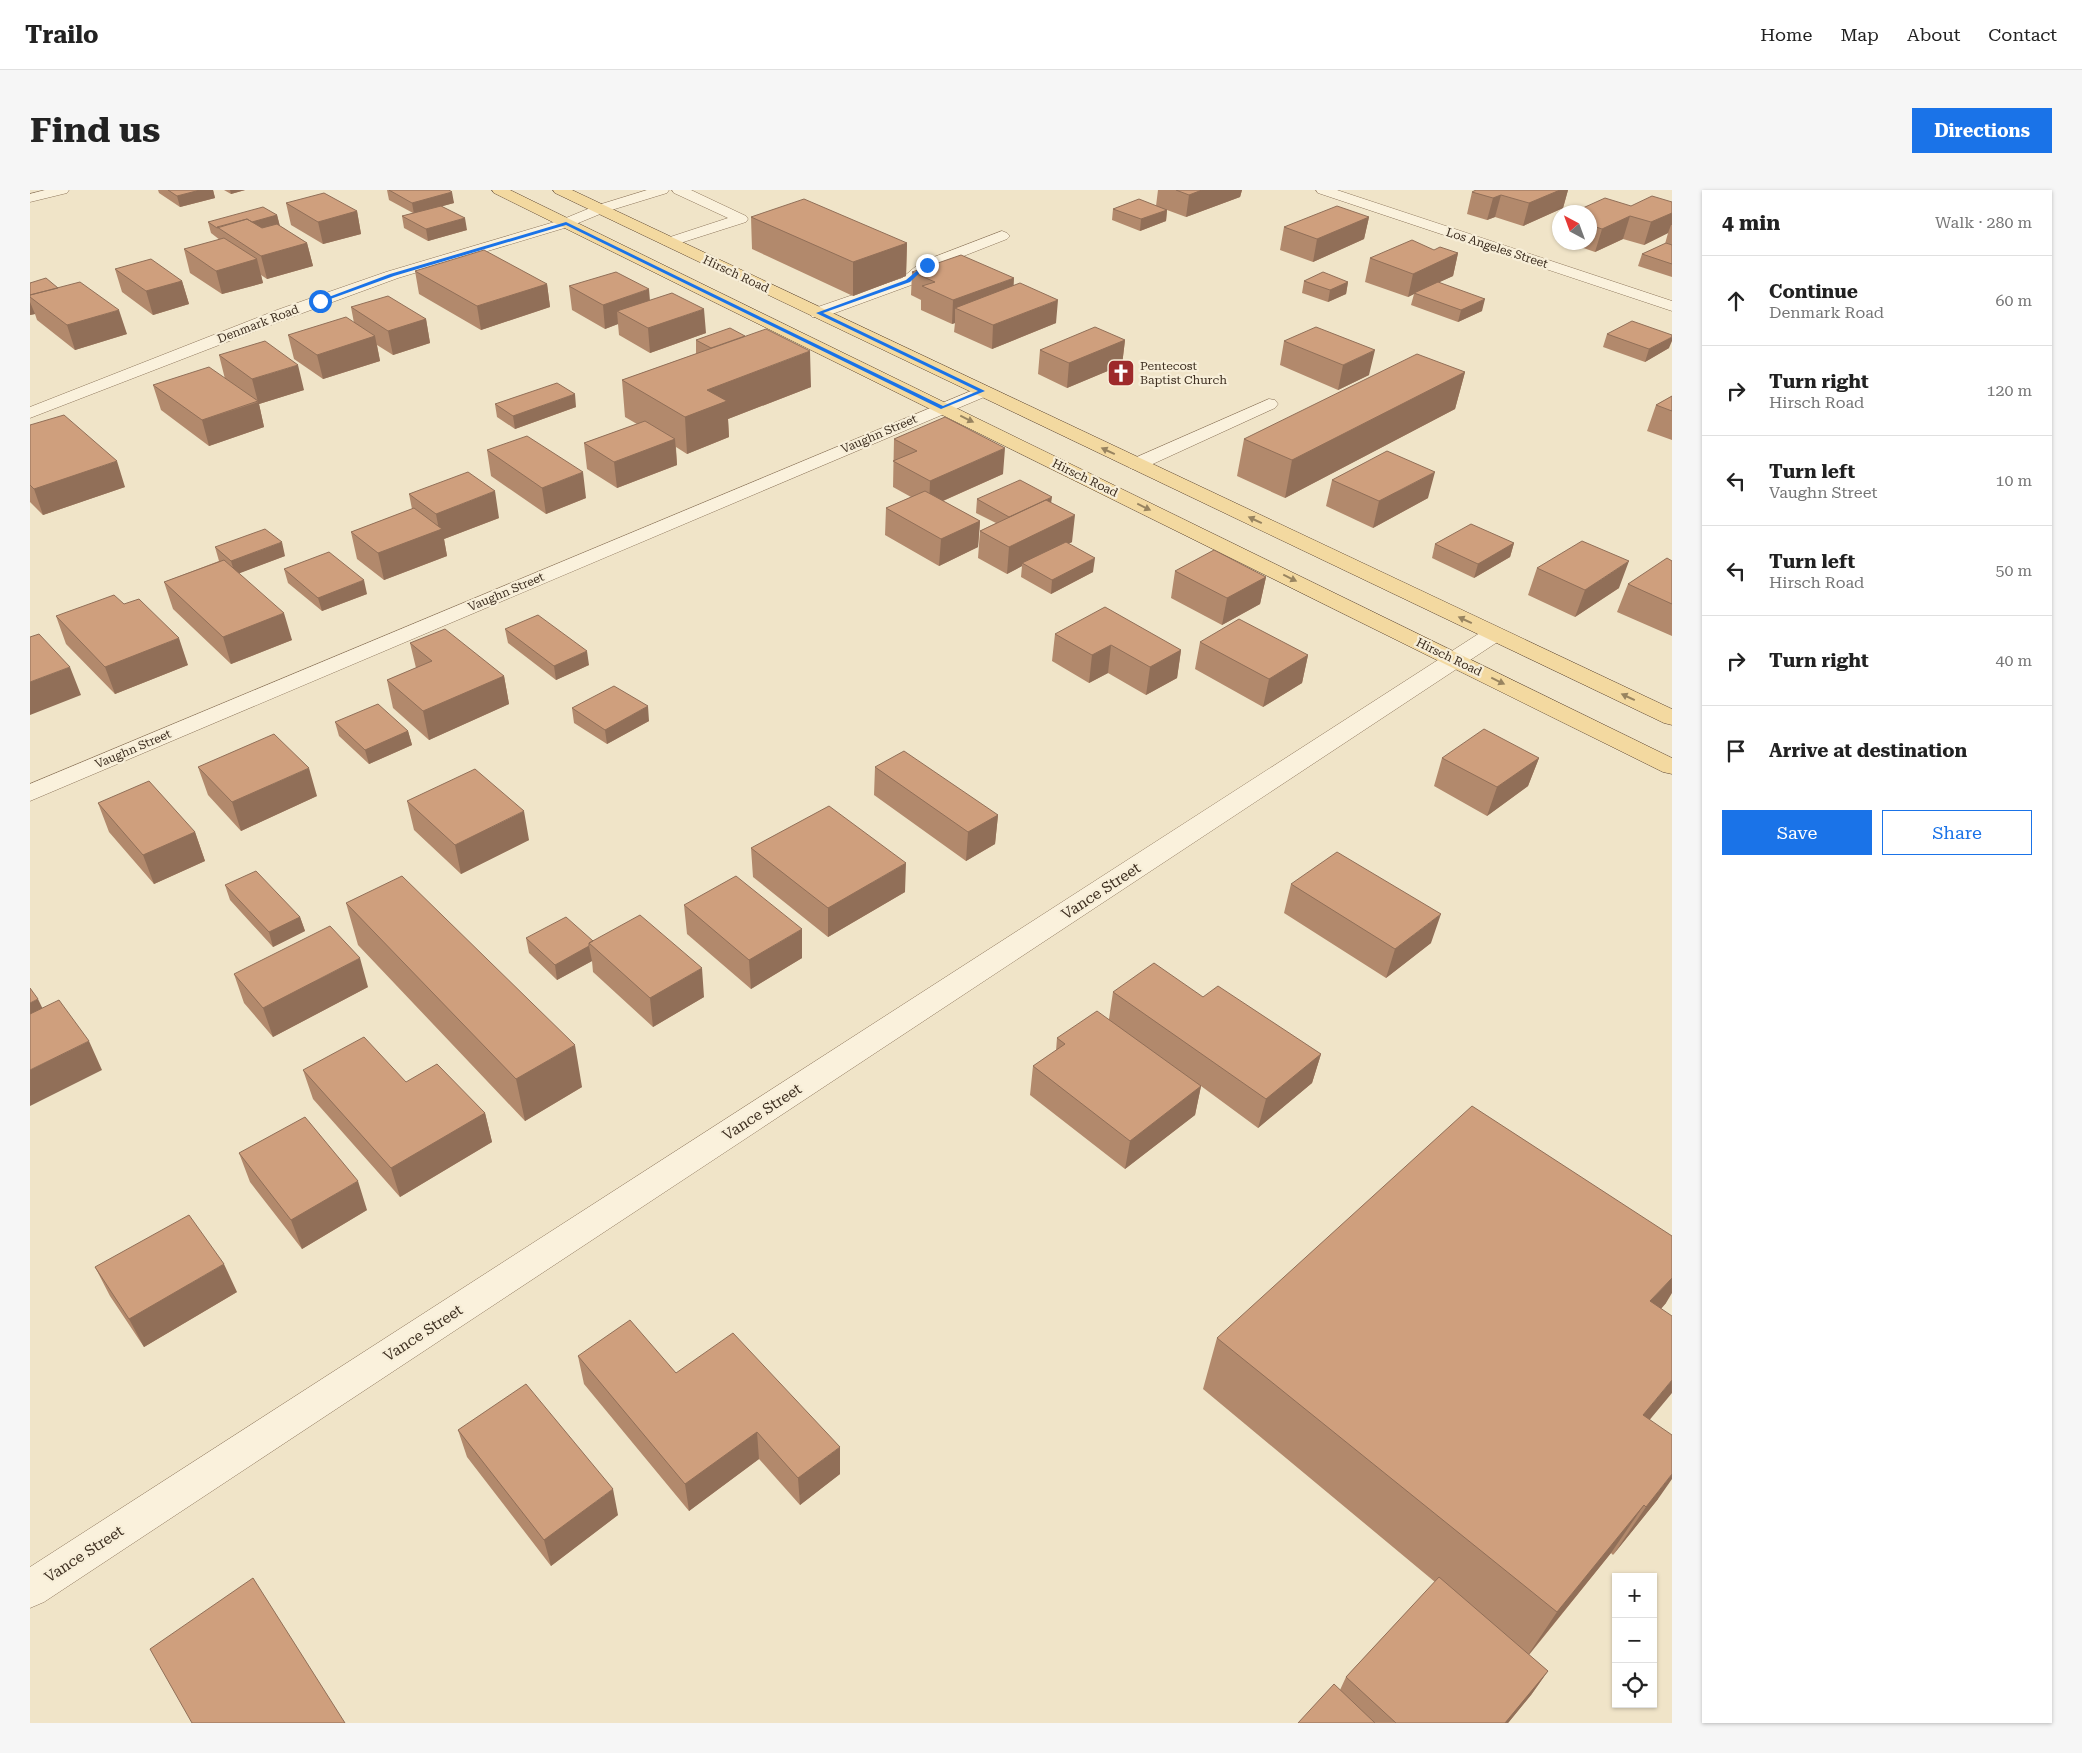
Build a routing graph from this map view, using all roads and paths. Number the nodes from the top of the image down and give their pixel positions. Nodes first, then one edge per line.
1 (62, 190) edge
2 (498, 190) edge
3 (560, 190) edge
4 (662, 190) edge
5 (679, 190) edge
6 (1323, 190) edge
7 (30, 198) edge
8 (600, 209) junction
9 (566, 223) junction
10 (1002, 236) dead end
11 (670, 242) junction
12 (1672, 306) edge
13 (818, 313) junction
14 (983, 391) junction
15 (1269, 404) dead end
16 (943, 408) junction
17 (30, 413) edge
18 (1137, 464) junction
19 (1494, 634) junction
20 (1455, 660) junction
21 (1672, 718) edge
22 (1670, 764) edge
23 (30, 793) edge
24 (30, 1589) edge

1 - 7 street
2 - 9 main road, Hirsch Road
3 - 8 main road, Hirsch Road
4 - 8 street, Denmark Road
5 - 11 street
6 - 12 street, Los Angeles Street
8 - 9 street, Denmark Road
8 - 11 main road, Hirsch Road
9 - 16 main road, Hirsch Road
9 - 17 street, Denmark Road
10 - 13 street
11 - 13 main road, Hirsch Road
13 - 14 main road, Hirsch Road
14 - 16 street, Vaughn Street
18 -> 14 main road, Hirsch Road
15 - 18 street
16 -> 20 main road, Hirsch Road
16 - 23 street, Vaughn Street
19 -> 18 main road, Hirsch Road
19 - 20 street, Vance Street
21 -> 19 main road, Hirsch Road
20 -> 22 main road, Hirsch Road
20 - 24 street, Vance Street

